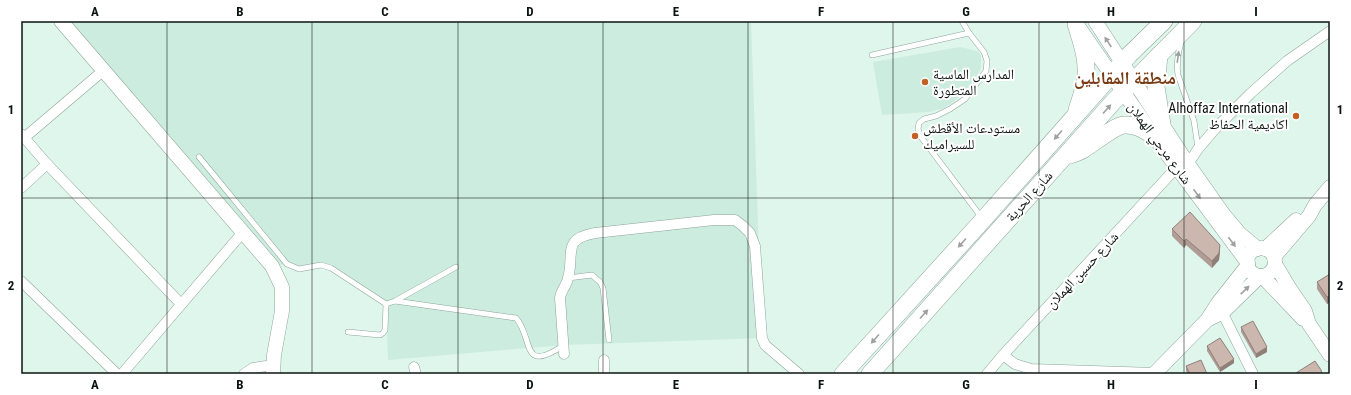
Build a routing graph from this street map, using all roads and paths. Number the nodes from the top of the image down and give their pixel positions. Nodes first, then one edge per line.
1 (61, 21) edge
2 (962, 21) edge
3 (1095, 21) edge
4 (1164, 21) edge
5 (1075, 23) edge
6 (1188, 25) edge
7 (1330, 31) edge
8 (969, 33) junction
9 (872, 55) dead end
10 (1159, 55) junction
11 (1117, 69) junction
12 (104, 70) junction
13 (1128, 87) junction
14 (1075, 115) junction
15 (1159, 131) junction
16 (23, 136) edge
17 (1198, 149) junction
18 (199, 157) dead end
19 (1064, 157) junction
20 (47, 164) junction
21 (1183, 166) junction
22 (1330, 187) edge
23 (21, 188) edge
24 (983, 220) junction
25 (243, 232) junction
26 (1268, 255) junction
27 (1248, 264) junction
28 (456, 267) dead end
29 (1261, 276) junction
30 (568, 278) junction
31 (21, 281) edge
32 (395, 301) junction
33 (181, 304) junction
34 (386, 304) junction
35 (1220, 308) junction
36 (1309, 324) junction
37 (348, 332) dead end
38 (609, 340) dead end
39 (564, 349) joint
40 (1003, 355) junction
41 (1330, 355) edge
42 (604, 360) dead end
43 (273, 369) edge
44 (117, 374) edge
45 (122, 374) edge
46 (244, 374) edge
47 (604, 374) edge
48 (799, 374) edge
49 (843, 374) edge
50 (870, 374) edge
51 (987, 374) edge
52 (1154, 374) edge
53 (1253, 374) edge

1 - 12 street
2 - 8 lane
11 -> 3 street, شارع مرجي الهملان
4 - 11 highway, شارع الحرية
5 - 11 street, شارع مرجي الهملان
5 - 14 highway
6 - 10 highway, شارع الحرية
17 -> 6 lane
7 - 17 street, شارع حسين الهملان
8 - 9 lane
8 - 24 lane
10 - 13 highway, شارع الحرية
10 - 15 highway
11 - 13 street, شارع مرجي الهملان
11 - 14 highway, شارع الحرية
12 - 16 street
12 - 25 street
13 - 15 street, شارع مرجي الهملان
19 -> 13 highway, شارع الحرية
14 -> 24 highway, شارع الحرية
15 - 19 highway
15 - 21 street, شارع مرجي الهملان
16 - 20 street
17 - 21 street, شارع حسين الهملان
18 - 34 lane
50 -> 19 highway, شارع الحرية
20 - 23 street
20 - 33 street
21 - 26 street, شارع مرجي الهملان
21 -> 27 street, شارع مرجي الهملان
21 - 40 street, شارع حسين الهملان
22 - 26 street
24 -> 49 highway, شارع الحرية
25 - 33 street
25 - 43 street
26 - 27 street
26 - 29 street
26 - 36 street, شارع مرجي الهملان
27 - 29 street
27 - 35 street
28 - 32 lane
35 -> 29 street
29 - 36 street, شارع مرجي الهملان
30 - 38 lane
30 - 39 street
30 - 48 street
31 - 44 street
32 - 34 lane
32 - 39 lane
33 - 45 street
34 - 37 lane
35 - 52 street
35 - 53 street
36 - 41 street, شارع مرجي الهملان
40 - 51 street, شارع حسين الهملان
40 - 52 street
42 - 47 street
43 - 46 street

